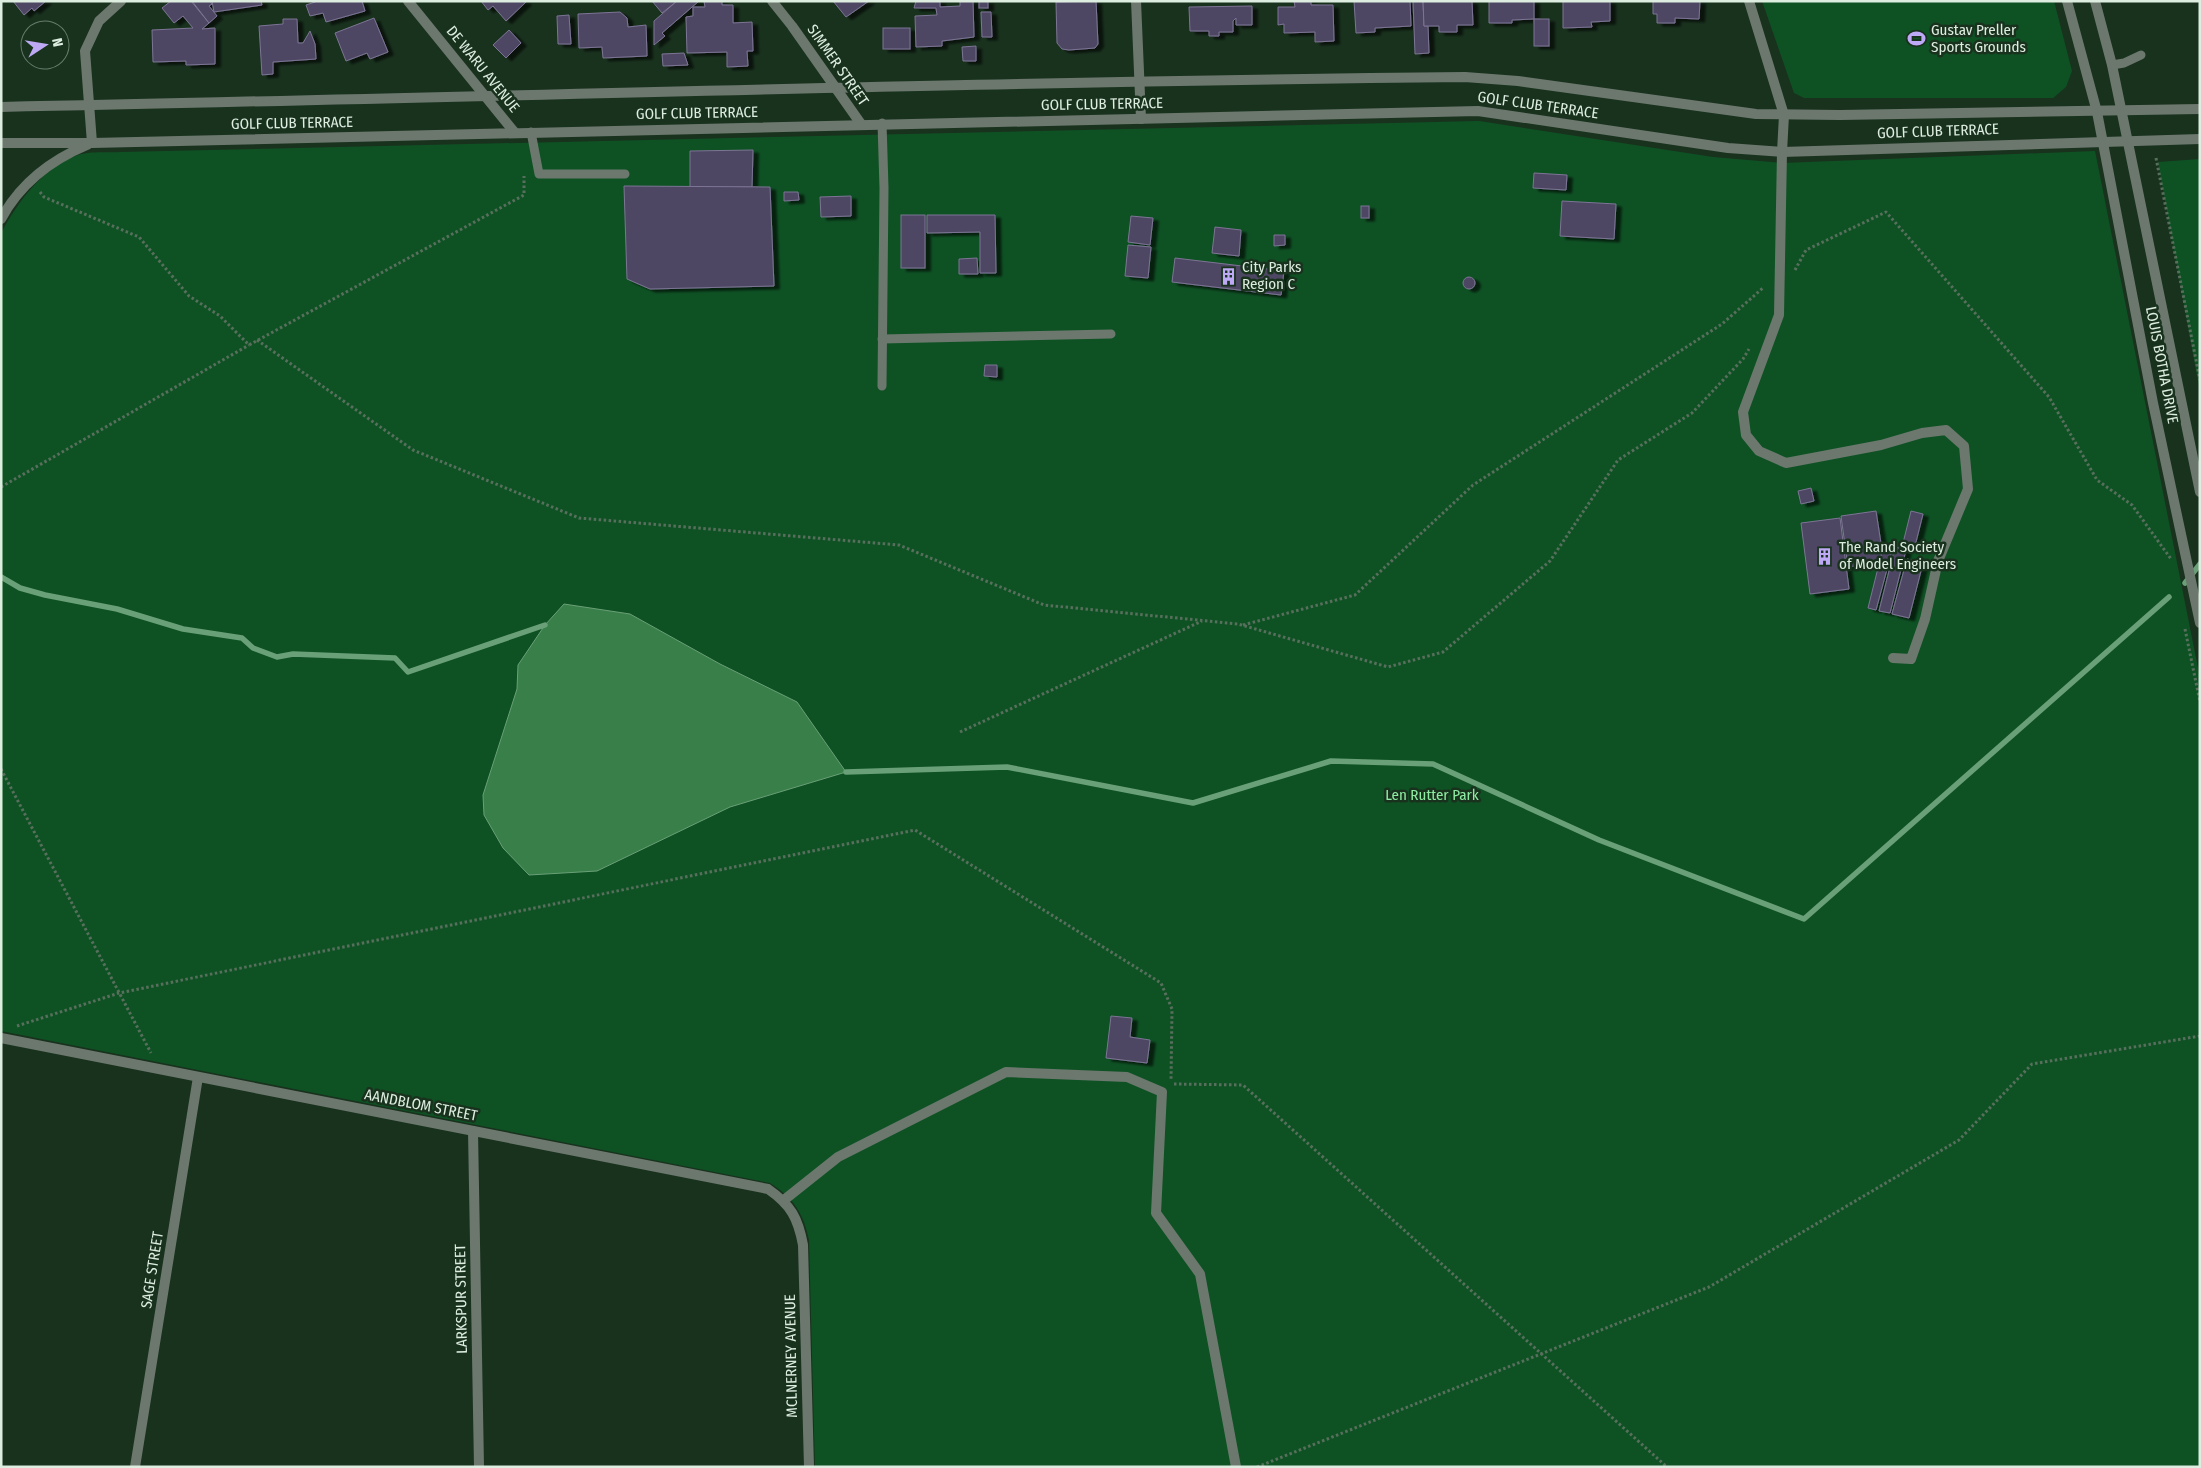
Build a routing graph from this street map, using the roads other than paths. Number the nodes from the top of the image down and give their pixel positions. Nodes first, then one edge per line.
1 (121, 1) edge
2 (408, 1) edge
3 (772, 1) edge
4 (1136, 1) edge
5 (1748, 1) edge
6 (2067, 1) edge
7 (2095, 1) edge
8 (2141, 55) dead end
9 (2112, 65) junction
10 (1138, 80) junction
11 (836, 89) junction
12 (486, 95) junction
13 (90, 105) junction
14 (1, 107) edge
15 (2200, 109) edge
16 (2097, 112) junction
17 (2122, 112) junction
18 (1784, 114) junction
19 (1141, 119) junction
20 (861, 124) junction
21 (882, 124) junction
22 (531, 132) junction
23 (515, 133) junction
24 (2200, 139) edge
25 (2128, 140) junction
26 (2103, 141) junction
27 (1, 143) edge
28 (92, 143) junction
29 (1782, 152) junction
30 (625, 174) dead end
31 (1, 219) edge
32 (1111, 334) dead end
33 (882, 340) junction
34 (882, 386) dead end
35 (2200, 492) edge
36 (2200, 623) edge
37 (1893, 658) dead end
38 (1, 1038) edge
39 (198, 1077) junction
40 (472, 1131) junction
41 (784, 1200) junction
42 (135, 1467) edge
43 (480, 1467) edge
44 (809, 1467) edge
45 (1236, 1467) edge

1 - 13 street
2 - 12 street, DE WARU AVENUE
3 - 11 street, SIMMER STREET
4 - 10 street
5 - 18 street
6 - 16 street, LOUIS BOTHA DRIVE
7 - 9 street, LOUIS BOTHA DRIVE
8 - 9 lane
9 - 17 street, LOUIS BOTHA DRIVE
10 - 11 street, GOLF CLUB TERRACE
10 - 18 street, GOLF CLUB TERRACE
10 - 19 street
11 - 12 street, GOLF CLUB TERRACE
11 - 20 street, SIMMER STREET
12 - 13 street, GOLF CLUB TERRACE
12 - 23 street, DE WARU AVENUE
13 - 14 street, GOLF CLUB TERRACE
13 - 28 street
15 - 17 street, GOLF CLUB TERRACE
16 - 17 street, GOLF CLUB TERRACE
16 - 18 street, GOLF CLUB TERRACE
16 - 26 street, LOUIS BOTHA DRIVE
17 - 25 street, LOUIS BOTHA DRIVE
18 - 29 street
19 - 21 street, GOLF CLUB TERRACE
19 - 29 street, GOLF CLUB TERRACE
20 - 21 street, GOLF CLUB TERRACE
20 - 22 street, GOLF CLUB TERRACE
21 - 33 lane
22 - 23 street, GOLF CLUB TERRACE
22 - 30 lane
23 - 28 street, GOLF CLUB TERRACE
24 - 25 street, GOLF CLUB TERRACE
25 - 26 street, GOLF CLUB TERRACE
25 - 35 street, LOUIS BOTHA DRIVE
26 - 29 street, GOLF CLUB TERRACE
26 - 36 street, LOUIS BOTHA DRIVE
27 - 28 street, GOLF CLUB TERRACE
28 - 31 street
29 - 37 street
32 - 33 lane
33 - 34 lane
38 - 39 street, AANDBLOM STREET
39 - 40 street, AANDBLOM STREET
39 - 42 street, SAGE STREET
40 - 41 street, AANDBLOM STREET
40 - 43 street, LARKSPUR STREET
41 - 44 street, MCLNERNEY AVENUE
41 - 45 street

